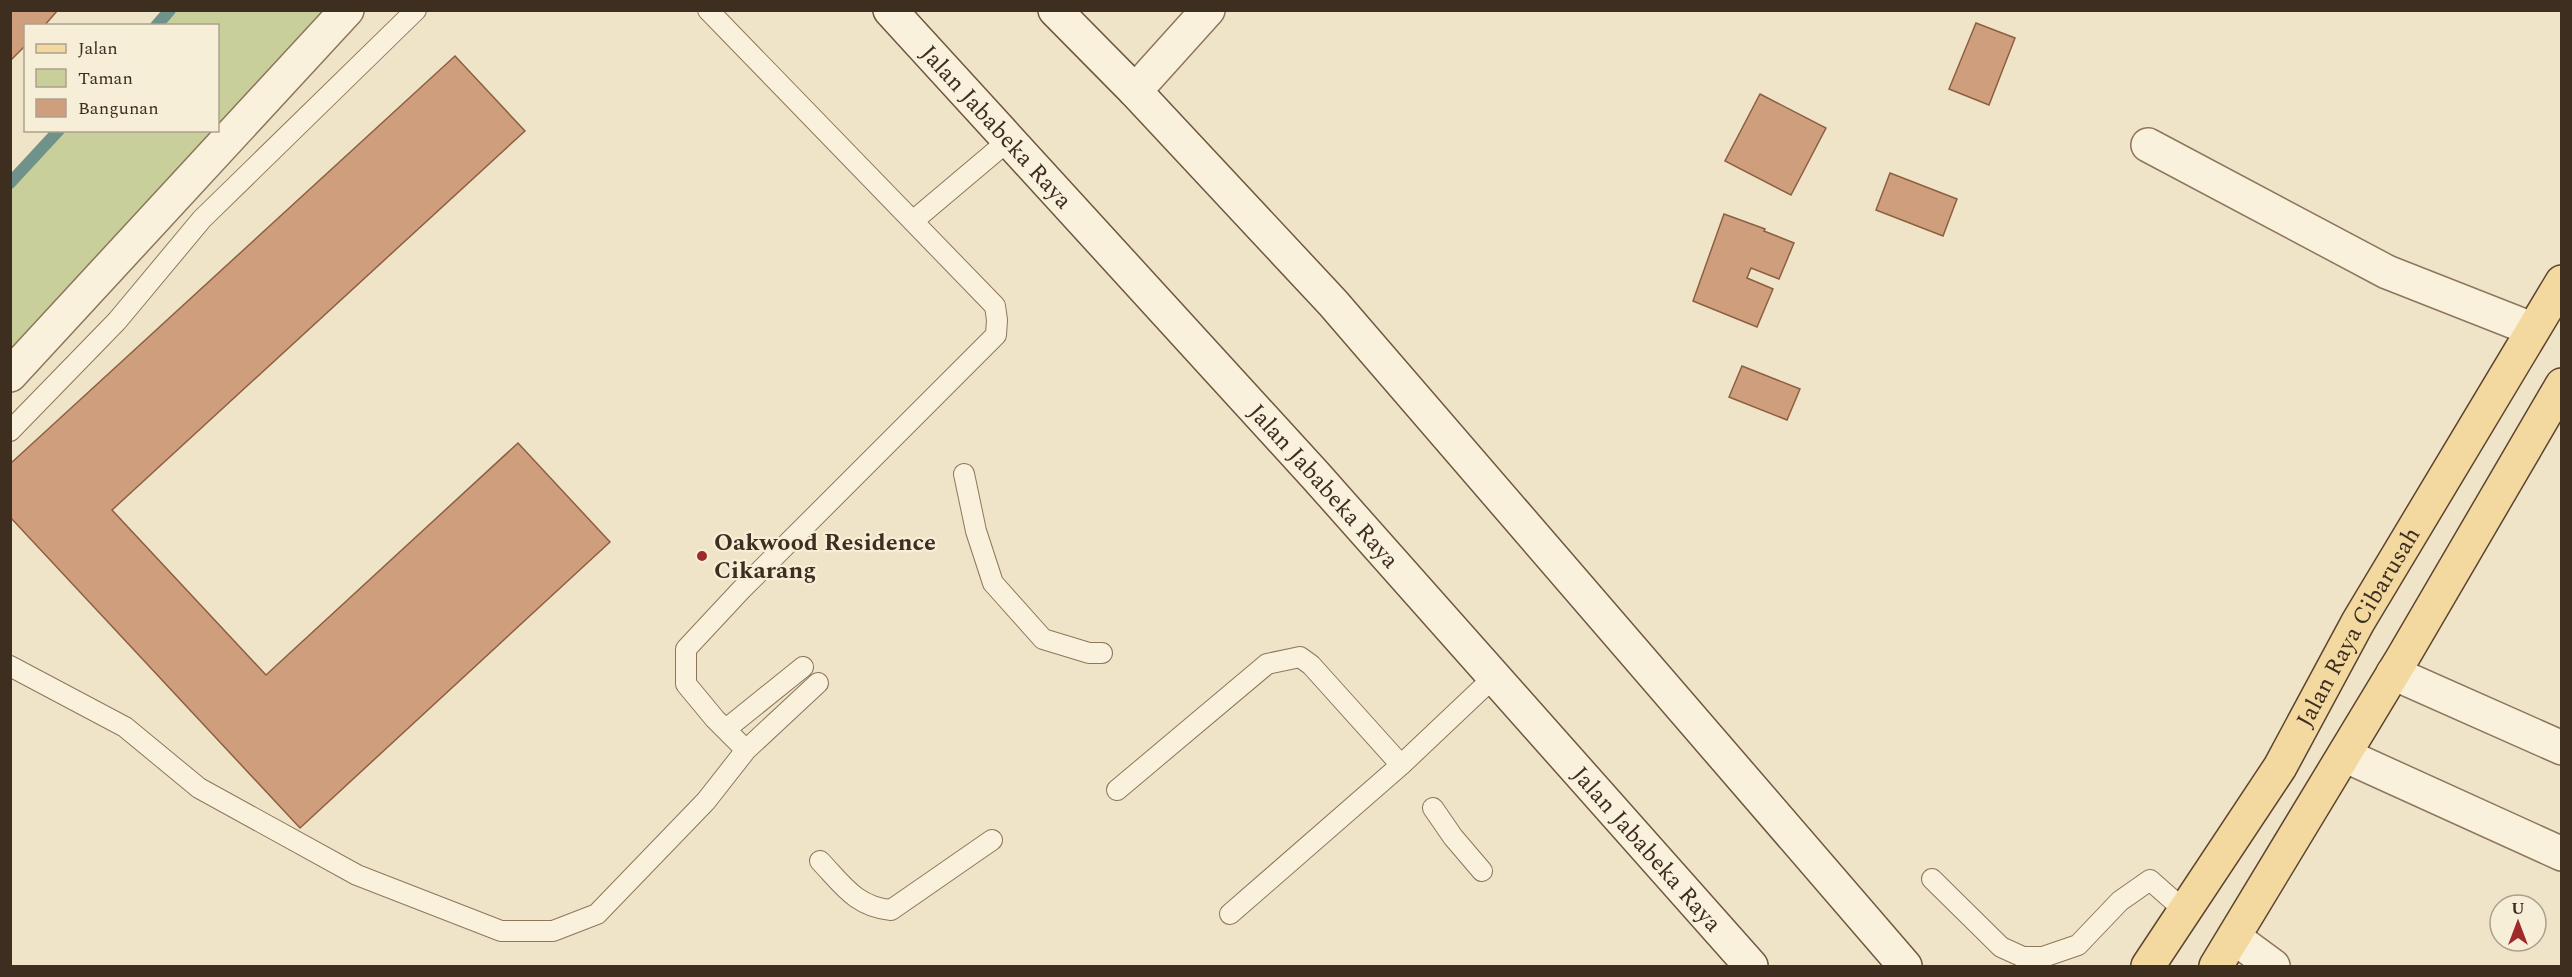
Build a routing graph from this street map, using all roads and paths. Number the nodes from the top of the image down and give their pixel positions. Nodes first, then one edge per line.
1 (347, 10) edge
2 (416, 10) edge
3 (708, 10) edge
4 (890, 10) edge
5 (1055, 10) edge
6 (1208, 10) edge
7 (1135, 91) junction
8 (1010, 140) junction
9 (2148, 145) dead end
10 (913, 221) junction
11 (2562, 282) edge
12 (2532, 330) junction
13 (10, 375) edge
14 (2562, 385) edge
15 (10, 431) edge
16 (964, 474) dead end
17 (1102, 653) dead end
18 (10, 666) edge
19 (803, 667) dead end
20 (2393, 673) junction
21 (1493, 678) junction
22 (818, 683) dead end
23 (726, 729) junction
24 (2562, 748) edge
25 (746, 750) junction
26 (2344, 755) junction
27 (1401, 765) junction
28 (1117, 790) dead end
29 (1433, 808) dead end
30 (992, 840) dead end
31 (2562, 854) edge
32 (820, 861) dead end
33 (1482, 871) dead end
34 (1932, 879) dead end
35 (2186, 911) junction
36 (1230, 914) dead end
37 (2235, 938) junction
38 (1751, 966) edge
39 (1905, 966) edge
40 (2148, 966) edge
41 (2216, 966) edge
42 (2273, 966) edge

1 - 13 main road
2 - 15 lane
3 - 10 lane
4 - 8 main road, Jalan Jababeka Raya
5 - 7 main road
6 - 7 main road
7 - 39 main road
8 - 10 lane
8 - 21 main road, Jalan Jababeka Raya
9 - 12 main road
10 - 23 lane
11 - 12 main road, Jalan Raya Cibarusah
12 - 35 main road, Jalan Raya Cibarusah
14 - 20 main road, Jalan Raya Cibarusah
16 - 17 lane
18 - 25 lane
19 - 23 lane
20 - 24 main road
20 - 26 main road, Jalan Raya Cibarusah
21 - 27 lane
21 - 38 main road, Jalan Jababeka Raya
22 - 25 lane
23 - 25 lane
26 - 31 main road
26 - 37 main road, Jalan Raya Cibarusah
27 - 28 lane
27 - 36 lane
29 - 33 lane
30 - 32 lane
34 - 35 lane
35 - 40 main road, Jalan Raya Cibarusah
37 - 41 main road, Jalan Raya Cibarusah
37 - 42 main road

